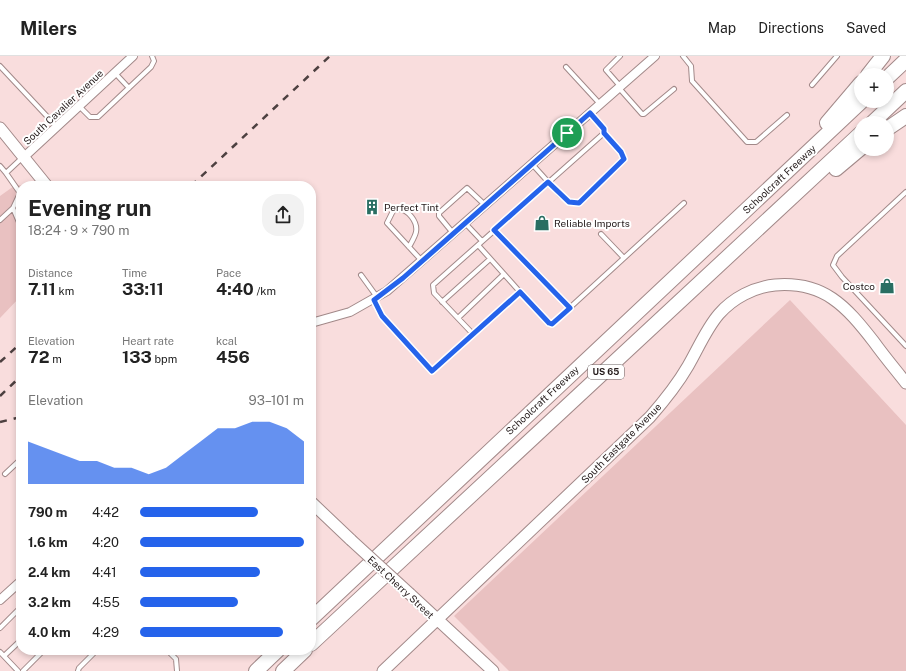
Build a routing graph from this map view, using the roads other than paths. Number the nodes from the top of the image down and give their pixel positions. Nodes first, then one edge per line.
1 (152, 56) edge
2 (620, 56) edge
3 (655, 56) edge
4 (683, 56) edge
5 (837, 56) edge
6 (883, 56) edge
7 (128, 58) edge
8 (906, 60) edge
9 (0, 66) edge
10 (566, 67) dead end
11 (874, 68) edge
12 (894, 71) edge
13 (115, 73) junction
14 (812, 85) dead end
15 (619, 87) junction
16 (129, 88) junction
17 (674, 89) dead end
18 (854, 91) edge
19 (906, 91) edge
20 (600, 104) junction
21 (79, 106) junction
22 (855, 108) edge
23 (590, 113) junction
24 (786, 115) dead end
25 (879, 116) edge
26 (906, 116) edge
27 (894, 124) edge
28 (57, 127) junction
29 (0, 128) edge
30 (604, 131) junction
31 (854, 140) edge
32 (854, 154) edge
33 (24, 157) junction
34 (532, 164) junction
35 (0, 166) edge
36 (6, 173) junction
37 (43, 181) edge
38 (548, 182) junction
39 (16, 187) edge
40 (906, 192) edge
41 (16, 200) edge
42 (684, 203) dead end
43 (485, 205) junction
44 (12, 208) junction
45 (16, 216) edge
46 (0, 220) edge
47 (465, 223) junction
48 (728, 227) junction
49 (494, 230) junction
50 (453, 234) junction
51 (601, 234) dead end
52 (482, 241) junction
53 (478, 245) junction
54 (409, 248) junction
55 (732, 253) junction
56 (624, 258) junction
57 (490, 259) junction
58 (422, 261) junction
59 (504, 274) junction
60 (361, 275) dead end
61 (520, 292) junction
62 (376, 299) junction
63 (442, 302) junction
64 (570, 308) junction
65 (458, 318) junction
66 (316, 322) edge
67 (473, 334) junction
68 (906, 346) edge
69 (906, 382) edge
70 (16, 464) edge
71 (5, 474) dead end
72 (316, 507) edge
73 (16, 586) edge
74 (0, 600) edge
75 (16, 612) edge
76 (316, 614) edge
77 (438, 621) junction
78 (0, 628) edge
79 (316, 639) edge
80 (16, 645) edge
81 (0, 652) edge
82 (39, 655) edge
83 (92, 655) edge
84 (172, 655) edge
85 (273, 655) edge
86 (300, 655) edge
87 (4, 656) junction
88 (387, 670) edge
89 (18, 671) edge
90 (23, 671) edge
91 (78, 671) edge
92 (177, 671) edge
93 (256, 671) edge
94 (283, 671) edge
95 (493, 671) edge

1 - 16 lane
2 - 15 lane
3 - 15 street
4 - 24 lane
5 - 14 lane
6 - 11 highway
7 - 13 street, South Cavalier Avenue
8 - 12 highway
9 - 28 lane
10 - 20 lane
13 - 16 lane
13 - 21 street, South Cavalier Avenue
15 - 17 lane
15 - 20 street
16 - 21 lane
18 - 48 highway
19 - 25 highway
20 - 23 street
21 - 28 street, South Cavalier Avenue
22 - 48 highway, Schoolcraft Freeway / US 65
23 - 30 lane
23 - 34 street
26 - 27 highway
28 - 33 street, South Cavalier Avenue
29 - 33 street
30 - 38 lane
30 - 38 lane
31 - 55 highway, US 65
32 - 55 highway
33 - 36 lane
33 - 37 street
34 - 38 lane
34 - 43 street
35 - 36 lane
36 - 39 lane
38 - 49 lane
40 - 68 lane
41 - 44 lane
42 - 56 lane
43 - 47 street
43 - 50 lane
44 - 45 lane
44 - 46 lane
47 - 50 street
47 - 52 lane
48 - 76 highway, Schoolcraft Freeway / US 65
49 - 52 lane
49 - 64 lane
50 - 58 street
51 - 56 lane
52 - 53 lane
53 - 57 lane
53 - 63 lane
54 - 54 lane
54 - 58 lane
55 - 79 highway, US 65
56 - 64 lane
57 - 59 lane
57 - 63 lane
58 - 62 street
59 - 61 lane
59 - 65 lane
60 - 62 lane
61 - 64 lane
61 - 67 lane
62 - 66 street
62 - 67 lane
63 - 65 lane
65 - 67 lane
69 - 77 street, South Eastgate Avenue
70 - 71 lane
72 - 77 street, East Cherry Street, bridge
73 - 74 street
75 - 78 lane
77 - 88 street, South Eastgate Avenue
77 - 95 street, East Cherry Street
80 - 87 lane
81 - 87 lane
82 - 90 lane
83 - 91 lane
84 - 92 lane
85 - 93 highway
86 - 94 highway
87 - 89 lane

